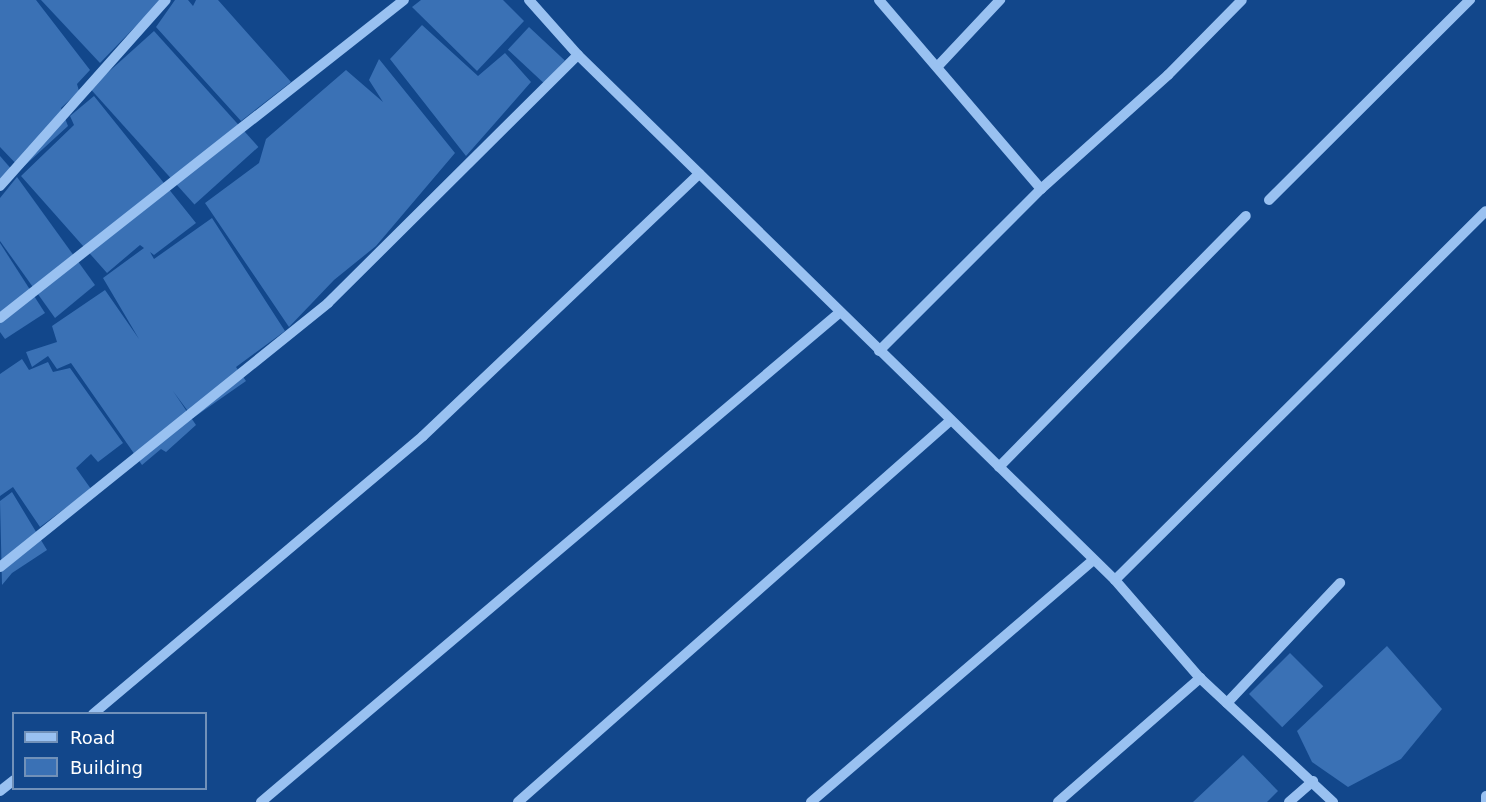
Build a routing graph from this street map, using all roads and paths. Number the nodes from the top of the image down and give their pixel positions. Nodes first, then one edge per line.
1 (166, 0) edge
2 (404, 0) edge
3 (529, 0) edge
4 (879, 0) edge
5 (1000, 0) edge
6 (1242, 0) edge
7 (1470, 0) edge
8 (578, 55) junction
9 (938, 66) junction
10 (699, 174) junction
11 (0, 186) edge
12 (1041, 189) junction
13 (1269, 200) dead end
14 (1486, 211) edge
15 (1246, 216) dead end
16 (839, 313) junction
17 (0, 318) edge
18 (879, 351) junction
19 (951, 420) junction
20 (999, 467) junction
21 (1094, 560) junction
22 (0, 567) edge
23 (1115, 580) junction
24 (1340, 583) dead end
25 (1200, 678) junction
26 (1227, 703) junction
27 (95, 712) edge
28 (1313, 781) junction
29 (12, 782) edge
30 (0, 791) edge
31 (1486, 796) edge
32 (261, 802) edge
33 (518, 802) edge
34 (811, 802) edge
35 (1058, 802) edge
36 (1289, 802) edge
37 (1333, 802) edge
38 (1486, 802) edge

1 - 11 street
2 - 17 street
3 - 8 street
4 - 9 street
5 - 9 street
6 - 12 street
7 - 13 street
8 - 10 street
8 - 22 street
9 - 12 street
10 - 16 street
10 - 27 street
12 - 18 street
14 - 23 street
15 - 20 street
16 - 18 street
16 - 32 street
18 - 19 street
19 - 20 street
19 - 33 street
20 - 21 street
21 - 23 street
21 - 34 street
23 - 25 street
24 - 26 street
25 - 26 street
25 - 35 street
26 - 28 street
28 - 36 street
28 - 37 street
29 - 30 street
31 - 38 street

